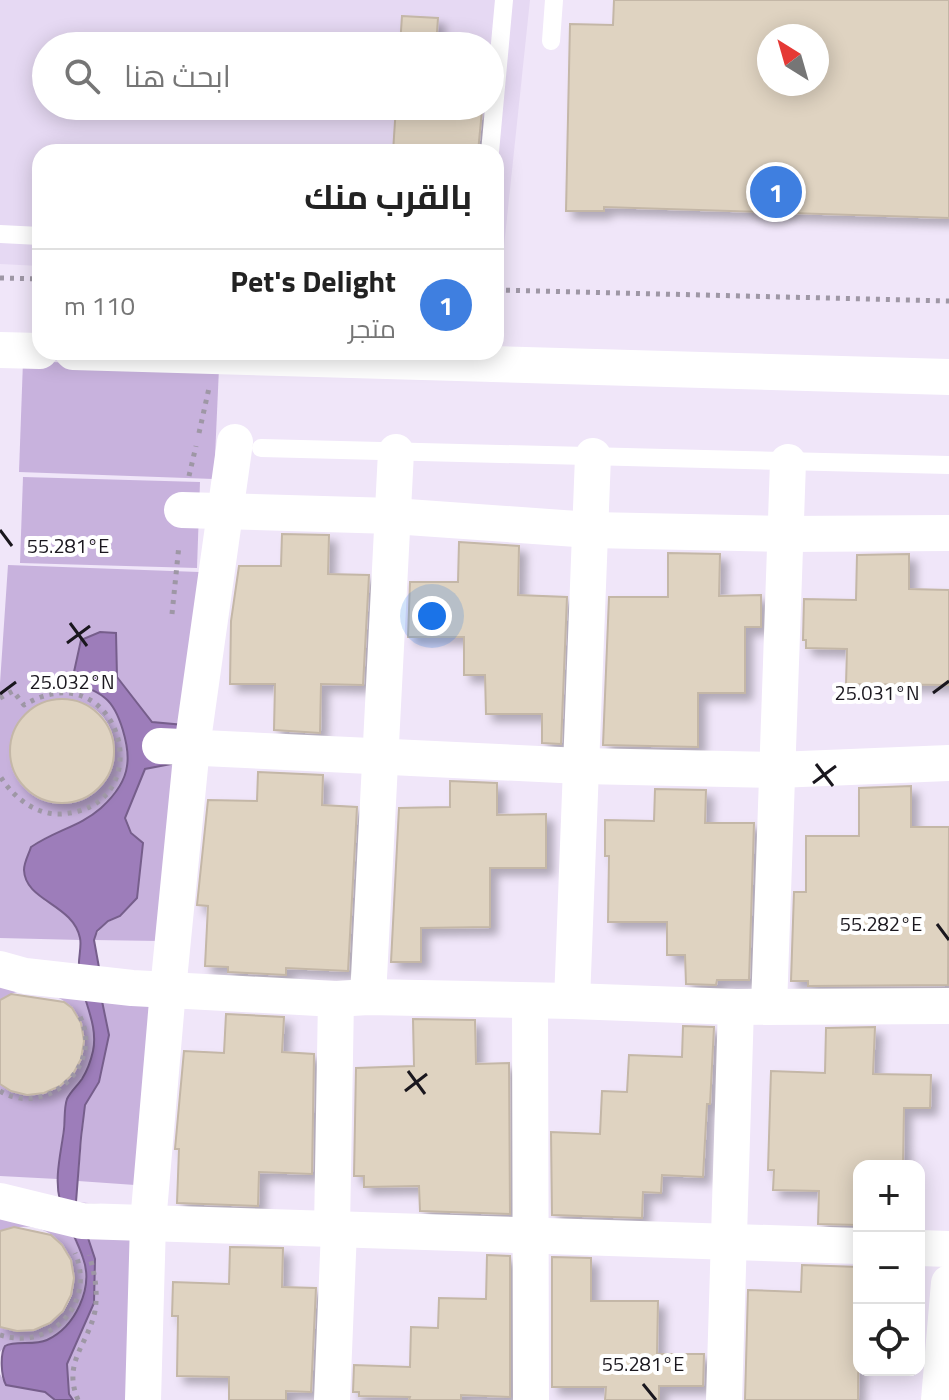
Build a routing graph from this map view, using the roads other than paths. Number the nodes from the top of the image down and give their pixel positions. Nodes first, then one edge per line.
1 (504, 0) edge
2 (554, 0) edge
3 (501, 32) edge
4 (551, 41) dead end
5 (493, 120) edge
6 (491, 144) edge
7 (0, 234) edge
8 (32, 236) edge
9 (0, 350) edge
10 (32, 351) edge
11 (353, 360) edge
12 (949, 377) edge
13 (248, 445) joint
14 (396, 452) junction
15 (593, 456) junction
16 (788, 462) junction
17 (949, 465) edge
18 (182, 510) dead end
19 (225, 512) junction
20 (393, 516) junction
21 (591, 530) junction
22 (949, 533) edge
23 (786, 534) junction
24 (176, 746) junction
25 (381, 756) junction
26 (949, 763) edge
27 (581, 766) junction
28 (777, 770) junction
29 (13, 972) edge
30 (168, 990) junction
31 (352, 998) junction
32 (530, 1001) junction
33 (572, 1001) junction
34 (949, 1006) edge
35 (752, 1007) junction
36 (10, 1203) edge
37 (148, 1223) junction
38 (336, 1230) junction
39 (531, 1236) junction
40 (729, 1242) junction
41 (853, 1246) edge
42 (925, 1248) edge
43 (949, 1249) edge
44 (949, 1283) edge
45 (143, 1400) edge
46 (332, 1400) edge
47 (531, 1400) edge
48 (724, 1400) edge
49 (939, 1400) edge

1 - 3 lane
2 - 4 lane
5 - 6 lane
7 - 8 lane
9 - 10 street
11 - 12 street
13 - 14 lane
13 - 19 street
14 - 15 lane
14 - 20 street
15 - 16 lane
15 - 21 street
16 - 17 lane
16 - 23 street
18 - 19 street
19 - 20 street
19 - 24 street
20 - 21 street
20 - 25 street
21 - 23 street
21 - 27 street
22 - 23 street
23 - 28 street
24 - 25 street
24 - 30 street
25 - 27 street
25 - 31 street
26 - 28 street
27 - 28 street
27 - 33 street
28 - 35 street
29 - 30 street
30 - 31 street
30 - 37 street
31 - 32 street
31 - 38 street
32 - 33 street
32 - 39 street
33 - 35 street
34 - 35 street
35 - 40 street
36 - 37 street
37 - 38 street
37 - 45 street
38 - 39 street
38 - 46 street
39 - 40 street
39 - 47 street
40 - 41 street
40 - 48 street
42 - 43 street
44 - 49 street

